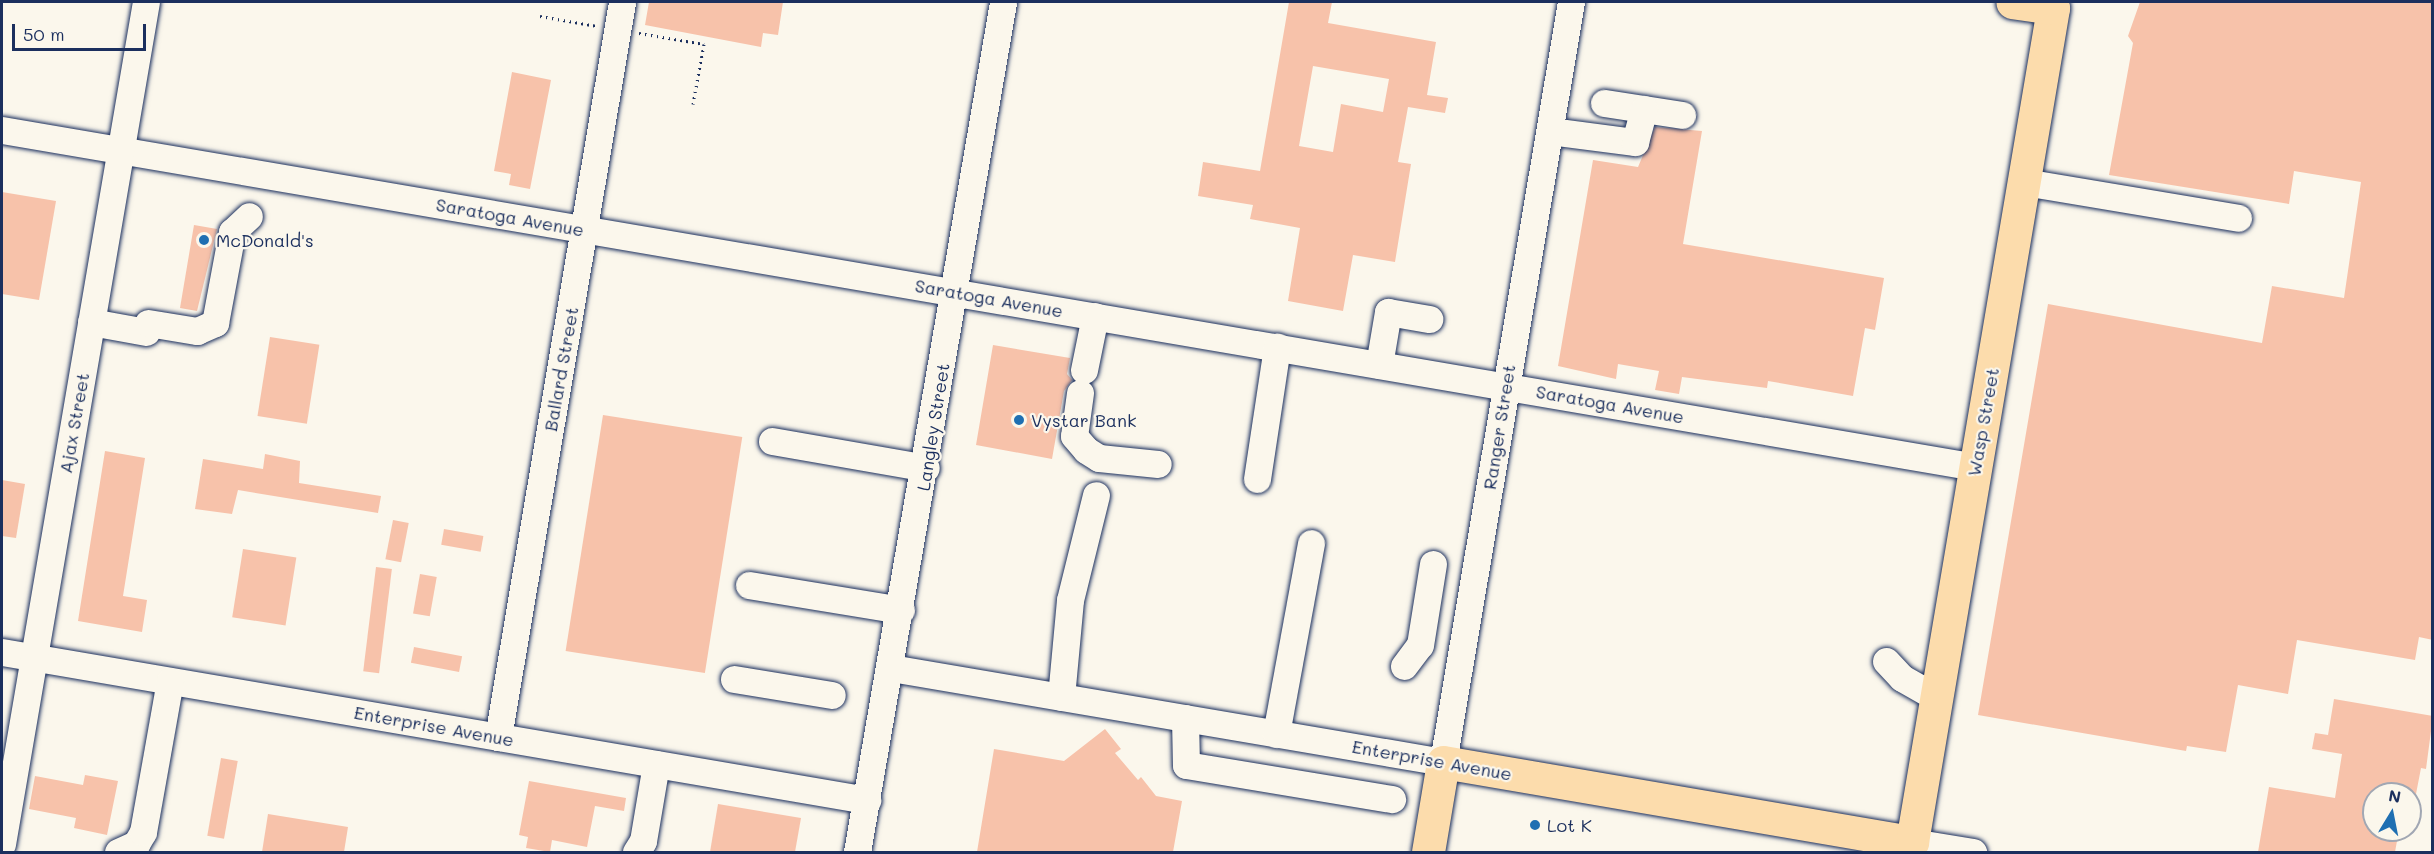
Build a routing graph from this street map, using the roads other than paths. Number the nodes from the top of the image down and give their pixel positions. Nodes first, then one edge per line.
1 (146, 2) edge
2 (622, 2) edge
3 (1003, 2) edge
4 (1571, 2) edge
5 (2012, 2) edge
6 (2054, 5) edge
7 (1604, 103) dead end
8 (1644, 109) junction
9 (1682, 115) dead end
10 (2, 130) edge
11 (1550, 131) junction
12 (121, 151) junction
13 (2024, 182) junction
14 (249, 216) dead end
15 (2238, 218) dead end
16 (585, 230) junction
17 (955, 292) junction
18 (1095, 316) junction
19 (1430, 319) dead end
20 (91, 322) junction
21 (1277, 347) junction
22 (1379, 365) junction
23 (1506, 386) junction
24 (772, 441) dead end
25 (1158, 464) dead end
26 (1976, 467) junction
27 (926, 468) junction
28 (1257, 479) dead end
29 (1096, 495) dead end
30 (1311, 543) dead end
31 (1433, 564) dead end
32 (749, 585) dead end
33 (901, 610) junction
34 (1424, 617) junction
35 (1466, 628) junction
36 (2, 652) edge
37 (34, 658) junction
38 (1886, 661) dead end
39 (1404, 666) dead end
40 (891, 669) junction
41 (734, 679) dead end
42 (170, 681) junction
43 (832, 695) dead end
44 (1061, 698) junction
45 (1936, 698) junction
46 (1185, 718) junction
47 (1276, 734) junction
48 (498, 737) junction
49 (1354, 747) junction
50 (1443, 762) junction
51 (656, 764) junction
52 (7, 784) edge
53 (1349, 792) junction
54 (1392, 799) dead end
55 (867, 800) junction
56 (2, 844) edge
57 (1912, 847) edge
58 (118, 852) edge
59 (636, 852) edge
60 (857, 852) edge
61 (1428, 852) edge
62 (1973, 852) edge

1 - 12 street, Ajax Street
2 - 16 street, Ballard Street
3 - 17 street, Langley Street
4 - 11 street, Ranger Street
5 - 6 main road
6 - 13 main road, Wasp Street
7 - 8 street
8 - 9 street
8 - 11 street
10 - 12 street, Saratoga Avenue
11 - 23 street, Ranger Street
12 - 16 street, Saratoga Avenue
12 - 20 street, Ajax Street
13 - 15 street
13 - 26 main road, Wasp Street
14 - 20 street
16 - 17 street, Saratoga Avenue
16 - 48 street, Ballard Street
17 - 18 street, Saratoga Avenue
17 - 27 street, Langley Street
18 - 21 street, Saratoga Avenue
18 - 25 street
19 - 22 street
20 - 37 street, Ajax Street
21 - 22 street, Saratoga Avenue
21 - 28 street
22 - 23 street, Saratoga Avenue
23 - 26 street, Saratoga Avenue
23 - 35 street, Ranger Street
24 - 27 street
26 - 45 main road, Wasp Street
27 - 33 street, Langley Street
29 - 44 street
30 - 47 street
31 - 34 street
32 - 33 street
33 - 40 street, Langley Street
34 - 35 street
34 - 39 street
35 - 50 street, Ranger Street
36 - 37 street, Enterprise Avenue
37 - 42 street, Enterprise Avenue
37 - 52 street, Ajax Street
38 - 45 street
40 - 44 street, Enterprise Avenue
40 - 55 street, Langley Street
41 - 43 street
42 - 48 street, Enterprise Avenue
42 - 58 street
44 - 46 street, Enterprise Avenue
45 - 57 main road, Wasp Street
46 - 47 street, Enterprise Avenue
46 - 53 street
47 - 49 street, Enterprise Avenue
48 - 51 street, Enterprise Avenue
49 - 50 street, Enterprise Avenue
49 - 53 street
50 - 57 main road, Enterprise Avenue
50 - 61 main road, Ranger Street
51 - 55 street, Enterprise Avenue
51 - 59 street
52 - 56 street, Ajax Street
53 - 54 street
55 - 60 street, Langley Street
57 - 62 street, Enterprise Avenue

